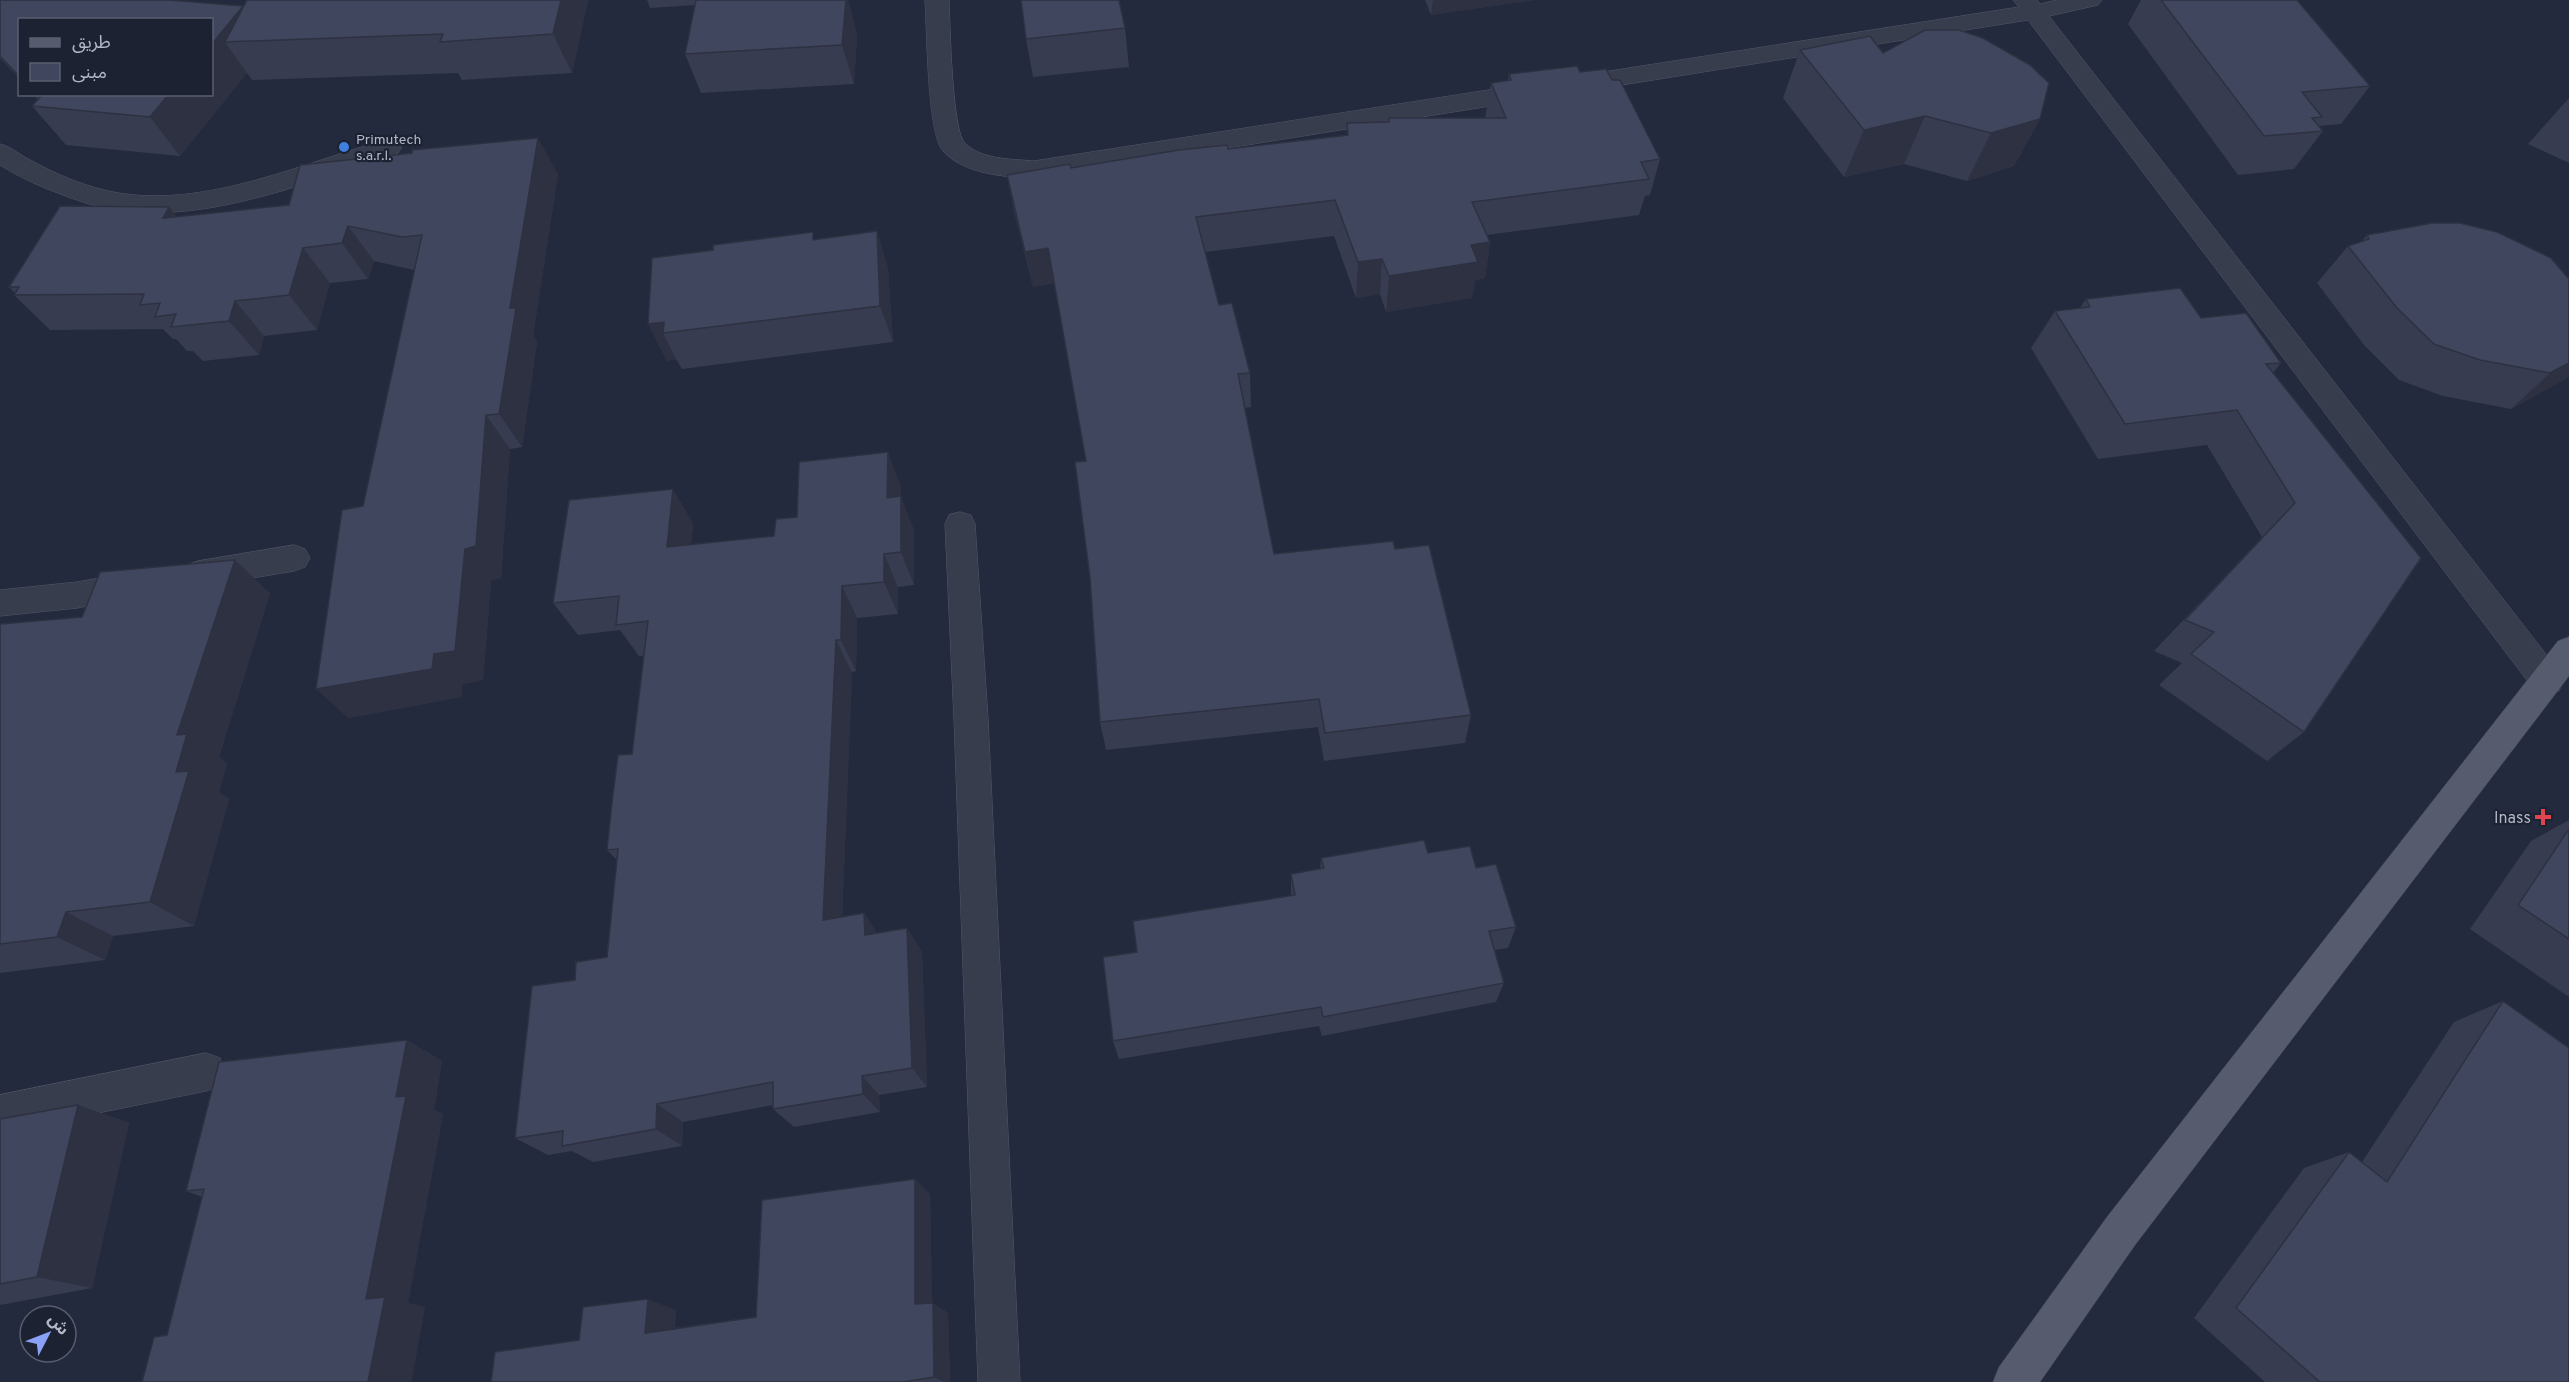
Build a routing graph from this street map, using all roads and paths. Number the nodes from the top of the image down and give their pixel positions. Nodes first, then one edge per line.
1 (937, 0) edge
2 (2090, 0) edge
3 (2030, 6) edge
4 (389, 147) dead end
5 (0, 152) edge
6 (960, 524) dead end
7 (294, 558) dead end
8 (0, 603) edge
9 (2569, 651) edge
10 (2547, 681) junction
11 (206, 1072) dead end
12 (0, 1114) edge
13 (999, 1382) edge
14 (2014, 1382) edge

1 - 3 street
2 - 3 street
3 - 10 street
4 - 5 street
6 - 13 street
7 - 8 street
9 - 10 main road
10 - 14 main road
11 - 12 street

